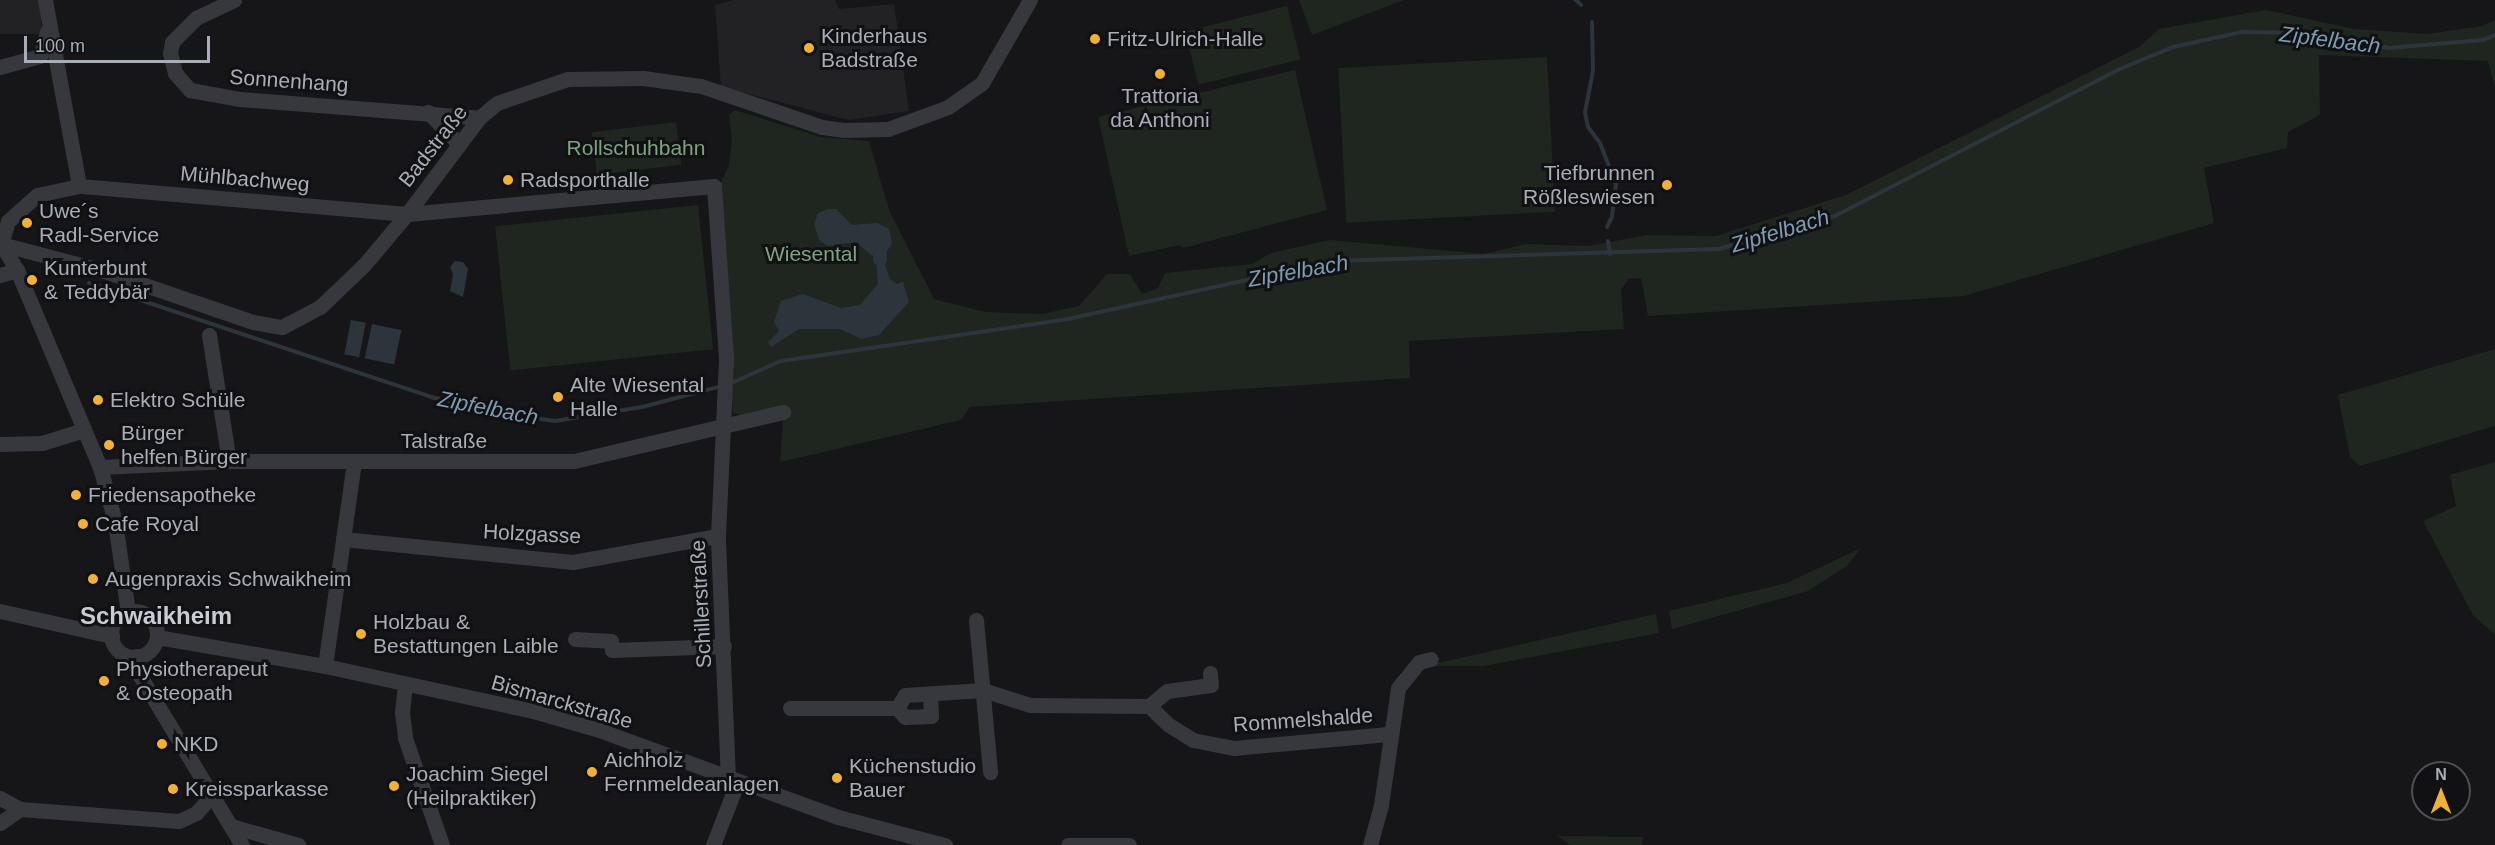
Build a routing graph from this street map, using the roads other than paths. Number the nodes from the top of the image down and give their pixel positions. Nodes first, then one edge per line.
1 (45, 0) edge
2 (234, 0) edge
3 (1030, 0) edge
4 (48, 19) junction
5 (0, 67) edge
6 (428, 112) junction
7 (479, 118) junction
8 (459, 144) junction
9 (79, 186) junction
10 (407, 214) junction
11 (1, 243) edge
12 (15, 267) junction
13 (0, 275) edge
14 (209, 335) dead end
15 (726, 358) joint
16 (783, 412) dead end
17 (723, 427) junction
18 (84, 430) junction
19 (0, 444) edge
20 (229, 461) junction
21 (354, 463) junction
22 (100, 467) junction
23 (717, 536) junction
24 (343, 539) junction
25 (0, 611) edge
26 (128, 612) junction
27 (976, 620) dead end
28 (112, 636) junction
29 (157, 637) junction
30 (575, 639) dead end
31 (724, 646) junction
32 (137, 656) junction
33 (1431, 659) dead end
34 (325, 666) junction
35 (1210, 673) dead end
36 (405, 684) junction
37 (983, 690) junction
38 (930, 695) junction
39 (1149, 706) junction
40 (790, 708) dead end
41 (897, 708) junction
42 (1388, 734) junction
43 (990, 772) dead end
44 (732, 781) junction
45 (212, 795) junction
46 (0, 798) edge
47 (20, 810) junction
48 (0, 823) edge
49 (231, 826) junction
50 (242, 845) edge
51 (298, 845) edge
52 (442, 845) edge
53 (713, 845) edge
54 (945, 845) edge
55 (1068, 845) edge
56 (1129, 845) edge
57 (1370, 845) edge

1 - 4 street
2 - 6 street, Sonnenhang
3 - 7 street, Badstraße
4 - 5 street
4 - 9 street
6 - 7 street, Sonnenhang
6 - 8 street
7 - 8 street, Badstraße
8 - 10 street, Badstraße
9 - 10 street, Mühlbachweg
9 - 11 street, Mühlbachweg
10 - 11 street, Badstraße
10 - 15 street, Mühlbachweg
11 - 12 street
12 - 13 street
12 - 18 street
14 - 20 street
15 - 17 street, Schillerstraße
16 - 17 street, Talstraße
17 - 21 street, Talstraße
17 - 23 street, Schillerstraße
18 - 19 street
18 - 22 street
20 - 21 street, Talstraße
20 - 22 street, Talstraße
21 - 24 street
22 - 26 street
23 - 24 street, Holzgasse
23 - 31 street, Schillerstraße
24 - 34 street
25 - 28 street
26 - 28 street
26 - 29 street
27 - 37 street
28 - 32 street
29 - 32 street
29 - 34 street, Bismarckstraße
30 - 31 street
31 - 44 street, Schillerstraße
32 - 45 street
33 - 42 street
34 - 36 street, Bismarckstraße
35 - 39 street
36 - 44 street, Bismarckstraße
36 - 52 street
37 - 38 street
37 - 39 street
37 - 43 street
38 - 41 street
38 - 41 street
39 - 42 street, Rommelshalde
40 - 41 street
42 - 57 street
44 - 53 street, Schillerstraße
44 - 54 street, Bismarckstraße
45 - 47 street
45 - 49 street
46 - 47 street
47 - 48 street
49 - 50 street
49 - 51 street
55 - 56 street

